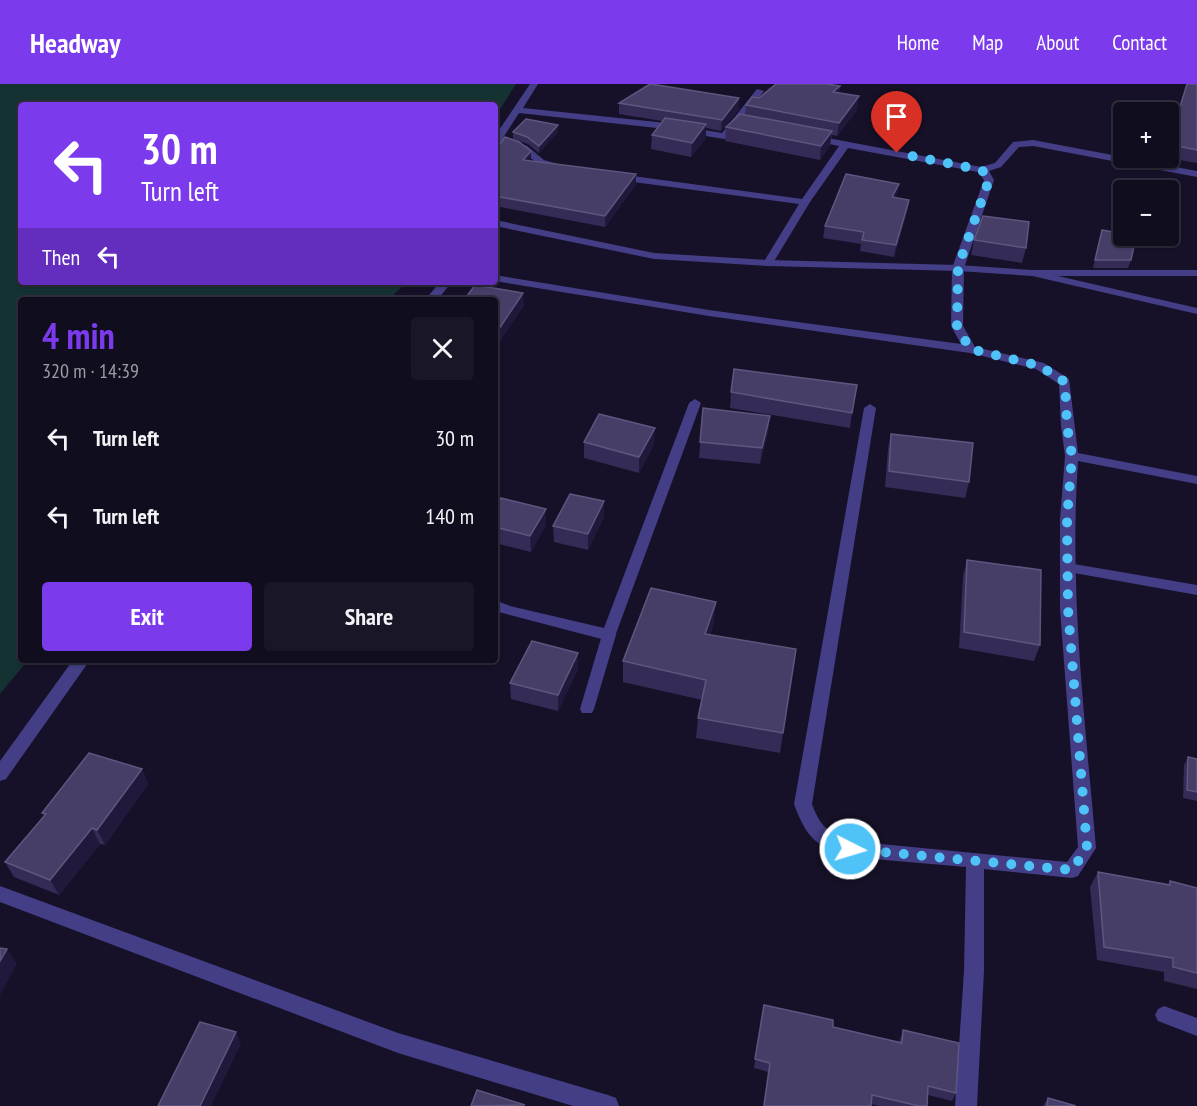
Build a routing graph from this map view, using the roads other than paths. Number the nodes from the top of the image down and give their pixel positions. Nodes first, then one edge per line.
1 (534, 84) edge
2 (760, 91) dead end
3 (518, 110) junction
4 (735, 122) junction
5 (747, 124) edge
6 (801, 136) edge
7 (498, 138) edge
8 (498, 142) edge
9 (845, 145) junction
10 (569, 170) edge
11 (981, 170) junction
12 (1197, 174) edge
13 (608, 176) edge
14 (805, 202) junction
15 (498, 224) edge
16 (768, 263) junction
17 (958, 267) junction
18 (1032, 273) junction
19 (1197, 273) edge
20 (498, 278) edge
21 (444, 285) edge
22 (434, 297) edge
23 (1197, 311) edge
24 (970, 349) junction
25 (695, 403) dead end
26 (870, 408) dead end
27 (1072, 456) junction
28 (1197, 480) edge
29 (1068, 567) junction
30 (1197, 590) edge
31 (498, 606) edge
32 (609, 635) junction
33 (80, 663) edge
34 (586, 710) dead end
35 (0, 774) edge
36 (975, 860) junction
37 (0, 894) edge
38 (1164, 1015) dead end
39 (1197, 1027) edge
40 (608, 1106) edge
41 (966, 1106) edge

1 - 3 street
2 - 4 street
3 - 4 street
3 - 7 street
4 - 5 street
6 - 9 street
8 - 10 street
9 - 11 street
9 - 14 street
11 - 12 street
11 - 17 street
13 - 14 street
14 - 16 street
15 - 16 street
16 - 17 street
17 - 18 street
17 - 24 street
18 - 19 street
18 - 23 street
20 - 24 street
21 - 22 street
24 - 27 street
25 - 32 street
26 - 36 street
27 - 28 street
27 - 29 street
29 - 30 lane
29 - 36 street
31 - 32 street
32 - 34 lane
33 - 35 street
36 - 41 street
37 - 40 street
38 - 39 lane

